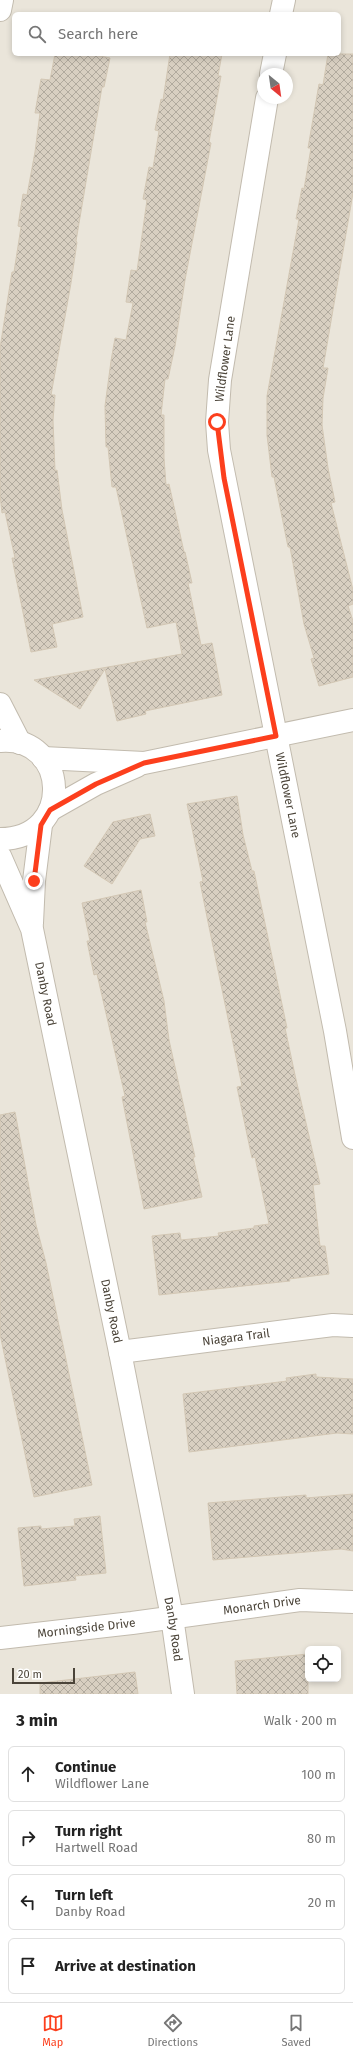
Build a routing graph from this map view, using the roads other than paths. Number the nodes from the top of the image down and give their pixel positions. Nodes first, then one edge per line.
1 (2, 0) edge
2 (284, 0) edge
3 (0, 10) edge
4 (281, 12) edge
5 (275, 56) edge
6 (272, 68) edge
7 (266, 104) edge
8 (0, 704) edge
9 (353, 720) edge
10 (276, 736) junction
11 (10, 742) edge
12 (43, 758) junction
13 (144, 763) junction
14 (46, 817) junction
15 (0, 839) edge
16 (0, 856) edge
17 (32, 929) junction
18 (353, 1138) edge
19 (353, 1326) edge
20 (120, 1352) junction
21 (353, 1602) edge
22 (172, 1617) junction
23 (0, 1638) edge
24 (184, 1694) edge

1 - 3 street
2 - 4 street
5 - 6 street
7 - 10 street, Wildflower Lane
8 - 11 street
9 - 10 street
10 - 13 street
10 - 18 street, Wildflower Lane
11 - 12 street
12 - 13 street
12 - 14 street, Danby Road
13 - 14 street
14 - 15 street
14 - 17 street, Danby Road
16 - 17 street, Danby Road
17 - 20 street, Danby Road
19 - 20 street, Niagara Trail
20 - 22 street, Danby Road
21 - 22 street, Monarch Drive
22 - 23 street, Morningside Drive
22 - 24 street, Danby Road

